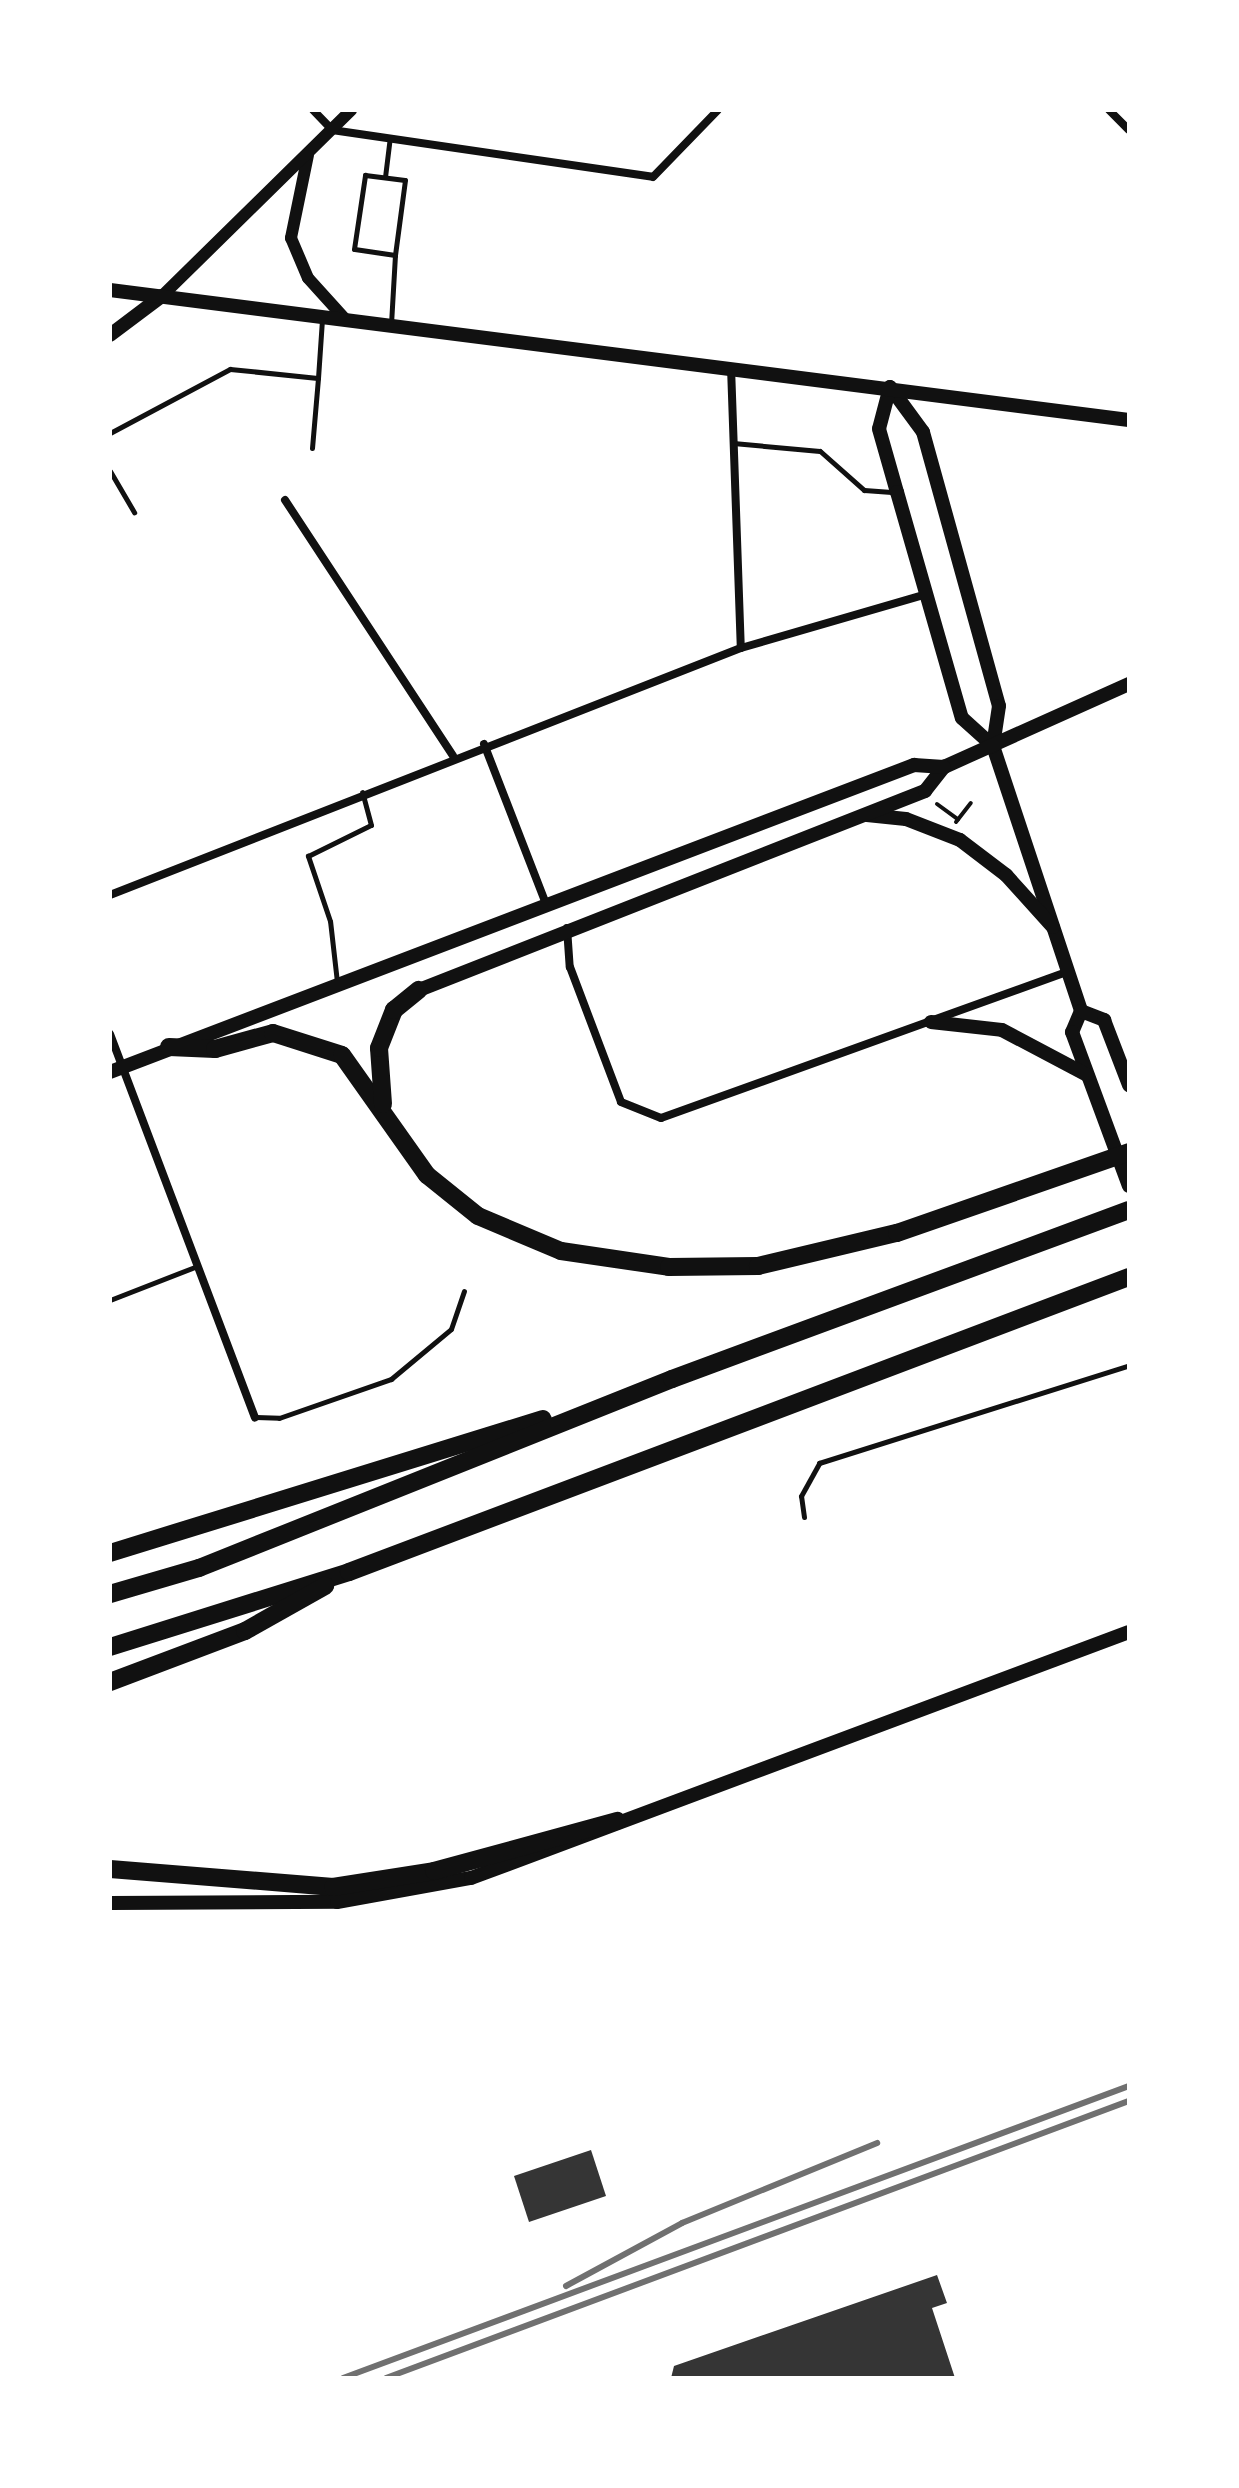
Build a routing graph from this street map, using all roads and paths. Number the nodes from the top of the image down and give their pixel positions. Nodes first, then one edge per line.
1 (313, 110) edge
2 (351, 110) edge
3 (718, 110) edge
4 (1109, 110) edge
5 (332, 130) junction
6 (1129, 130) edge
7 (390, 138) junction
8 (309, 152) junction
9 (385, 177) junction
10 (395, 255) junction
11 (110, 290) edge
12 (162, 296) junction
13 (322, 316) junction
14 (345, 319) junction
15 (391, 324) junction
16 (110, 335) edge
17 (731, 367) junction
18 (318, 378) junction
19 (890, 387) junction
20 (1129, 420) edge
21 (110, 433) edge
22 (732, 443) junction
23 (312, 448) dead end
24 (110, 471) edge
25 (897, 492) junction
26 (285, 500) dead end
27 (134, 512) dead end
28 (927, 594) junction
29 (741, 648) junction
30 (1129, 684) edge
31 (484, 744) junction
32 (993, 746) junction
33 (453, 756) junction
34 (944, 767) junction
35 (362, 792) junction
36 (971, 803) dead end
37 (937, 804) dead end
38 (863, 814) junction
39 (958, 819) junction
40 (952, 827) dead end
41 (110, 895) edge
42 (546, 904) junction
43 (1053, 927) junction
44 (567, 928) junction
45 (1067, 972) junction
46 (337, 982) junction
47 (419, 990) joint
48 (1081, 1011) junction
49 (931, 1022) junction
50 (110, 1034) edge
51 (169, 1047) junction
52 (116, 1069) edge
53 (1087, 1075) junction
54 (1129, 1082) edge
55 (386, 1119) junction
56 (1129, 1152) edge
57 (1129, 1186) edge
58 (1129, 1210) edge
59 (197, 1266) junction
60 (1127, 1278) edge
61 (464, 1291) dead end
62 (110, 1300) edge
63 (1129, 1365) edge
64 (672, 1379) junction
65 (255, 1417) joint
66 (804, 1517) dead end
67 (110, 1553) edge
68 (349, 1572) junction
69 (110, 1594) edge
70 (1129, 1632) edge
71 (110, 1647) edge
72 (110, 1682) edge
73 (617, 1821) junction
74 (110, 1869) edge
75 (110, 1903) edge

1 - 5 street
2 - 5 street
3 - 7 street
4 - 6 street
5 - 7 street
5 - 8 street
7 - 9 lane
8 - 12 street
8 - 14 street
9 - 10 lane
9 - 10 lane
10 - 15 lane
11 - 12 main road
12 - 13 main road
12 - 16 main road
13 - 14 main road
13 - 18 lane
14 - 15 main road
15 - 17 main road
17 - 19 main road
17 - 22 street
18 - 21 lane
18 - 23 lane
19 - 20 main road
19 - 25 main road
19 - 32 main road
22 - 25 lane
22 - 29 street
24 - 27 lane
25 - 28 main road
26 - 33 street
28 - 29 street
28 - 32 main road
29 - 31 street
30 - 32 main road
31 - 33 street
31 - 42 street
32 - 34 main road
32 - 43 main road
33 - 35 street
34 - 38 main road
34 - 42 main road
35 - 41 street
35 - 46 lane
36 - 39 path
37 - 39 path
38 - 43 main road
38 - 44 main road
39 - 40 path
42 - 46 main road
43 - 45 main road
44 - 47 main road
44 - 49 street
45 - 48 main road
45 - 49 street
46 - 51 main road
47 - 55 highway
48 - 53 main road
48 - 54 main road
49 - 53 main road
50 - 52 street
51 - 52 main road
51 - 55 highway
52 - 59 street
53 - 57 main road
55 - 56 highway
58 - 64 highway
59 - 62 lane
59 - 65 street
60 - 68 highway
61 - 65 lane
63 - 66 lane
64 - 67 highway
64 - 69 highway
68 - 71 highway
68 - 72 highway
70 - 73 main road
73 - 74 highway
73 - 75 main road

